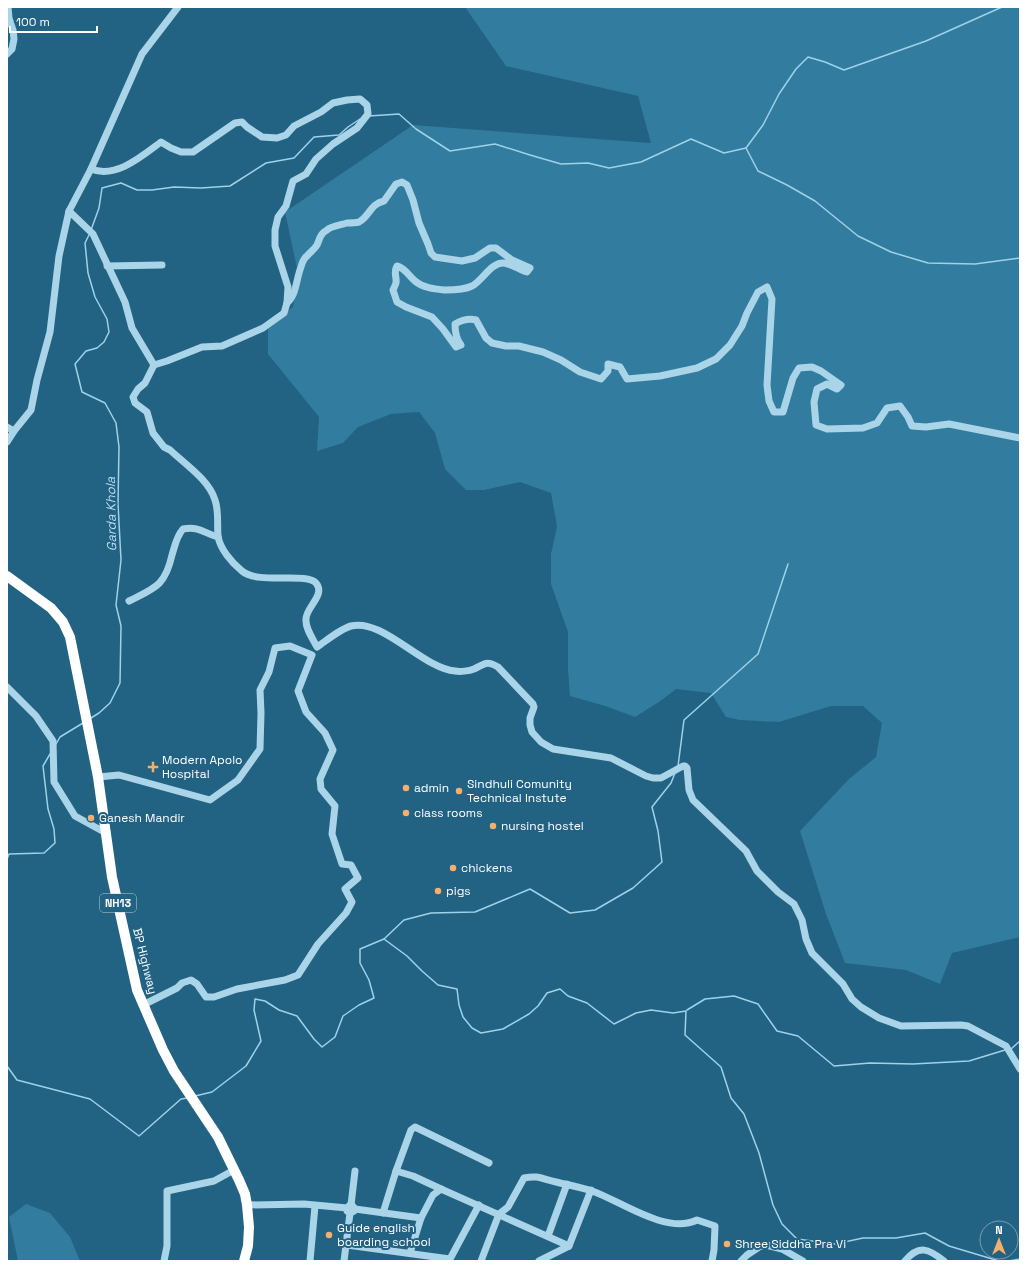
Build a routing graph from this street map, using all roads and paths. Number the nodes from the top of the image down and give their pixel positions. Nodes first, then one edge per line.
1 (8, 7) edge
2 (178, 7) edge
3 (7, 54) edge
4 (91, 169) junction
5 (68, 211) junction
6 (162, 265) dead end
7 (107, 266) junction
8 (287, 303) junction
9 (154, 365) junction
10 (10, 429) edge
11 (1020, 438) edge
12 (7, 442) edge
13 (218, 537) junction
14 (7, 576) edge
15 (129, 601) dead end
16 (317, 647) junction
17 (312, 655) junction
18 (7, 687) edge
19 (98, 777) junction
20 (106, 833) junction
21 (143, 1005) junction
22 (1020, 1069) edge
23 (489, 1163) dead end
24 (234, 1170) junction
25 (355, 1171) dead end
26 (396, 1171) junction
27 (567, 1184) junction
28 (441, 1190) junction
29 (591, 1190) junction
30 (247, 1205) junction
31 (479, 1205) junction
32 (315, 1206) junction
33 (351, 1209) junction
34 (383, 1213) junction
35 (500, 1214) junction
36 (421, 1218) junction
37 (548, 1236) junction
38 (347, 1245) junction
39 (569, 1246) junction
40 (410, 1253) junction
41 (164, 1261) edge
42 (244, 1261) edge
43 (310, 1261) edge
44 (344, 1261) edge
45 (481, 1261) edge
46 (539, 1261) edge
47 (712, 1261) edge
48 (741, 1261) edge
49 (803, 1261) edge
50 (905, 1261) edge
51 (944, 1261) edge

1 - 3 street
2 - 4 street
4 - 5 street
4 - 8 street
5 - 7 street
5 - 10 street
6 - 7 street
7 - 9 street
8 - 9 street
8 - 11 street
9 - 13 street
10 - 12 street
13 - 15 street
13 - 16 street
14 - 19 highway, BP Highway / NH13
16 - 17 street
16 - 22 street
17 - 19 street
17 - 21 street
18 - 20 street
19 - 20 highway, BP Highway / NH13
20 - 21 highway, BP Highway / NH13
21 - 24 highway, BP Highway / NH13
23 - 26 street
24 - 30 highway, BP Highway / NH13
24 - 41 street
25 - 33 street
26 - 28 street
26 - 34 street
27 - 29 street
27 - 35 street
27 - 37 street
28 - 31 street
28 - 36 street
29 - 39 street
29 - 47 street
30 - 32 street
30 - 42 highway, BP Highway / NH13
31 - 35 street
31 - 40 street
32 - 33 street
32 - 43 street
33 - 34 street
33 - 38 street
34 - 36 street
35 - 37 street
35 - 45 street
36 - 40 street
37 - 39 street
38 - 40 street
38 - 44 street
39 - 46 street
48 - 49 street
50 - 51 street

